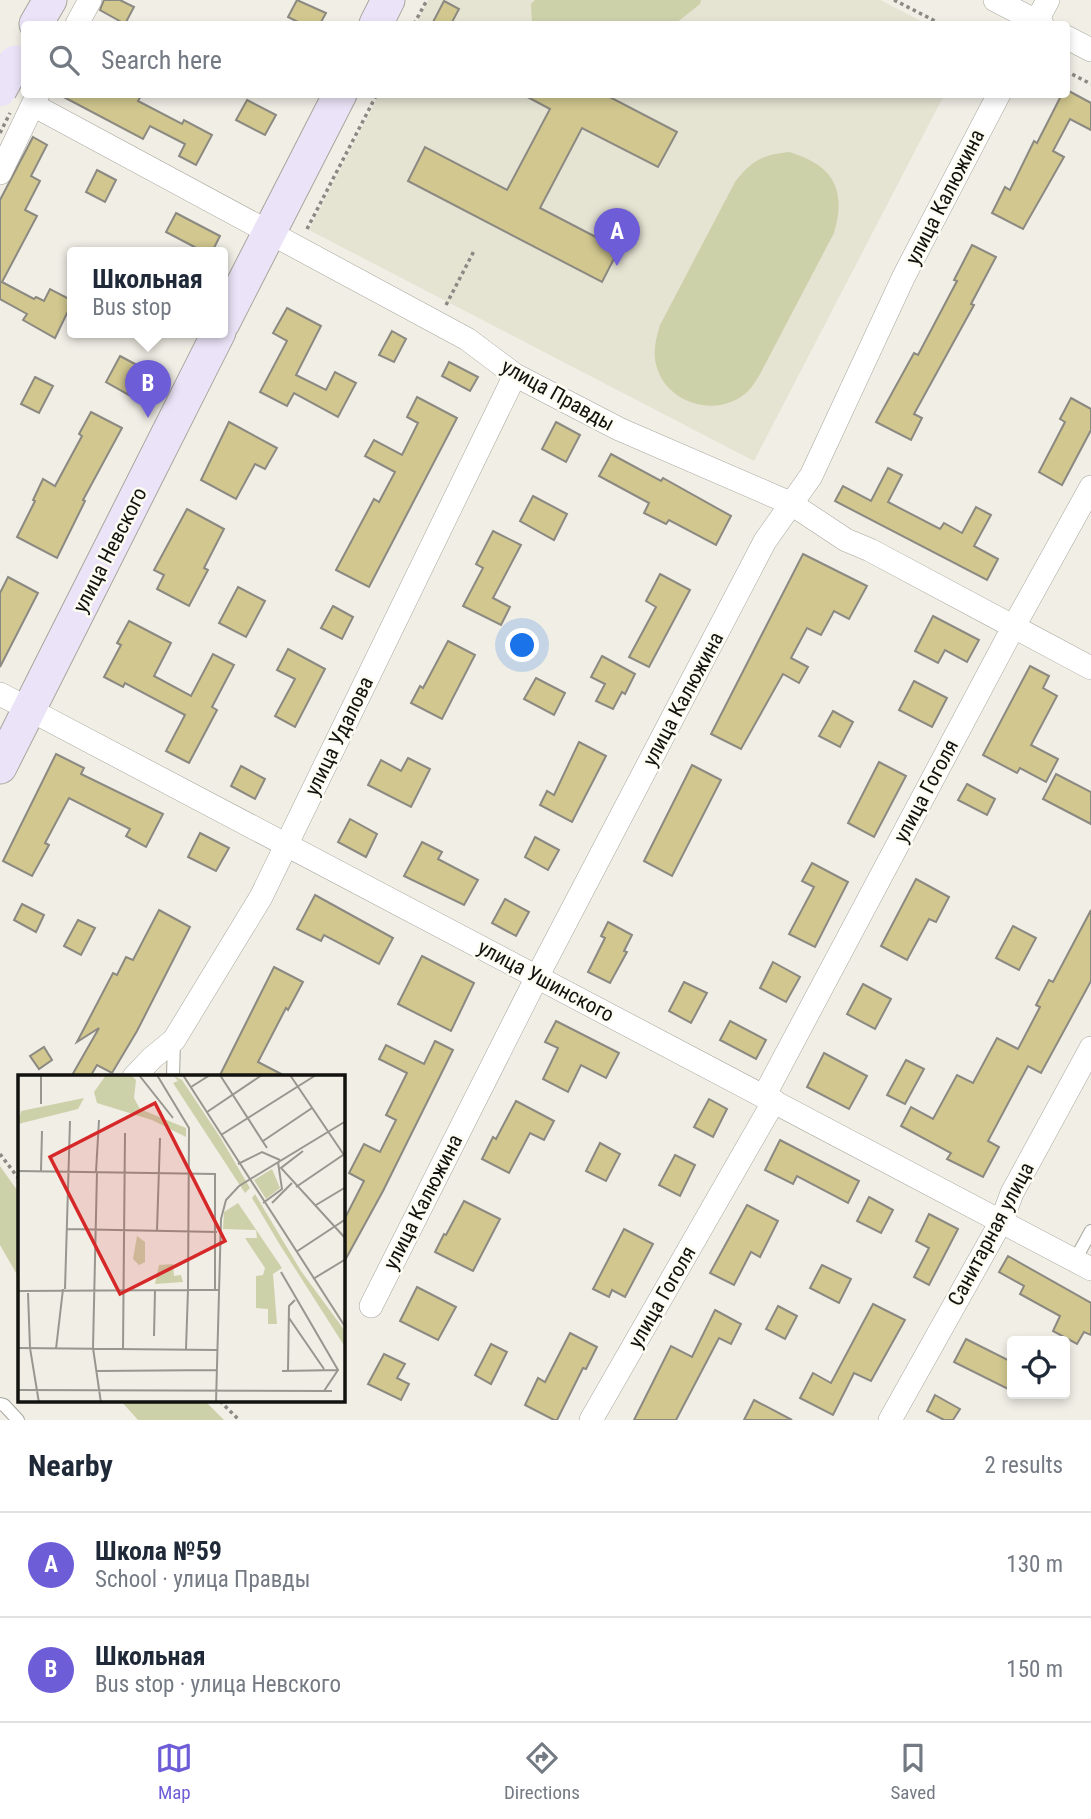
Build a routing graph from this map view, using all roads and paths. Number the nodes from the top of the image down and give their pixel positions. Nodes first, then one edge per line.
1 (50, 0) edge
2 (90, 0) edge
3 (388, 0) edge
4 (427, 0) edge
5 (894, 0) edge
6 (995, 0) edge
7 (1048, 0) edge
8 (38, 21) edge
9 (78, 21) edge
10 (378, 21) edge
11 (416, 21) edge
12 (935, 21) edge
13 (1033, 21) edge
14 (1039, 21) edge
15 (1070, 39) edge
16 (1091, 50) edge
17 (1070, 73) edge
18 (1091, 84) edge
19 (21, 87) edge
20 (47, 98) edge
21 (338, 98) edge
22 (375, 98) edge
23 (997, 98) edge
24 (0, 173) edge
25 (269, 231) junction
26 (305, 233) dead end
27 (474, 251) dead end
28 (444, 307) dead end
29 (228, 313) edge
30 (216, 338) edge
31 (515, 375) junction
32 (1091, 487) edge
33 (790, 503) junction
34 (1014, 626) junction
35 (1091, 668) edge
36 (0, 694) edge
37 (30, 710) junction
38 (0, 767) edge
39 (286, 844) junction
40 (537, 977) junction
41 (174, 1040) junction
42 (1091, 1048) edge
43 (136, 1075) edge
44 (173, 1075) edge
45 (769, 1099) junction
46 (0, 1154) edge
47 (18, 1178) edge
48 (1002, 1220) junction
49 (1091, 1231) edge
50 (1083, 1264) edge
51 (371, 1306) dead end
52 (221, 1402) edge
53 (0, 1404) edge
54 (18, 1420) edge
55 (239, 1420) edge
56 (591, 1420) edge
57 (890, 1420) edge

1 - 8 main road
2 - 9 street
3 - 10 main road
4 - 11 path
5 - 12 path
6 - 13 street
7 - 14 street
15 - 16 street
17 - 18 path
19 - 24 street
20 - 25 street, улица Правды
21 - 25 main road
22 - 26 path
23 - 33 street, улица Калюжина
25 - 29 main road
25 - 31 street, улица Правды
27 - 28 path
30 - 37 main road, улица Невского
31 - 33 street, улица Правды
31 - 39 street, улица Удалова
32 - 34 street, улица Гоголя
33 - 34 street, улица Правды
33 - 40 street, улица Калюжина
34 - 35 street, улица Правды
34 - 45 street, улица Гоголя
36 - 37 street, улица Ушинского
37 - 38 main road, улица Невского
37 - 39 street, улица Ушинского
39 - 40 street, улица Ушинского
39 - 41 street, улица Удалова
40 - 45 street, улица Ушинского
40 - 51 street, улица Калюжина
41 - 43 street, улица Удалова
41 - 44 lane
42 - 48 street, Санитарная улица
45 - 48 street, улица Ушинского
45 - 56 street, улица Гоголя
46 - 47 path
48 - 50 street, улица Ушинского
48 - 57 street, Санитарная улица
49 - 50 lane
52 - 55 path
53 - 54 lane

